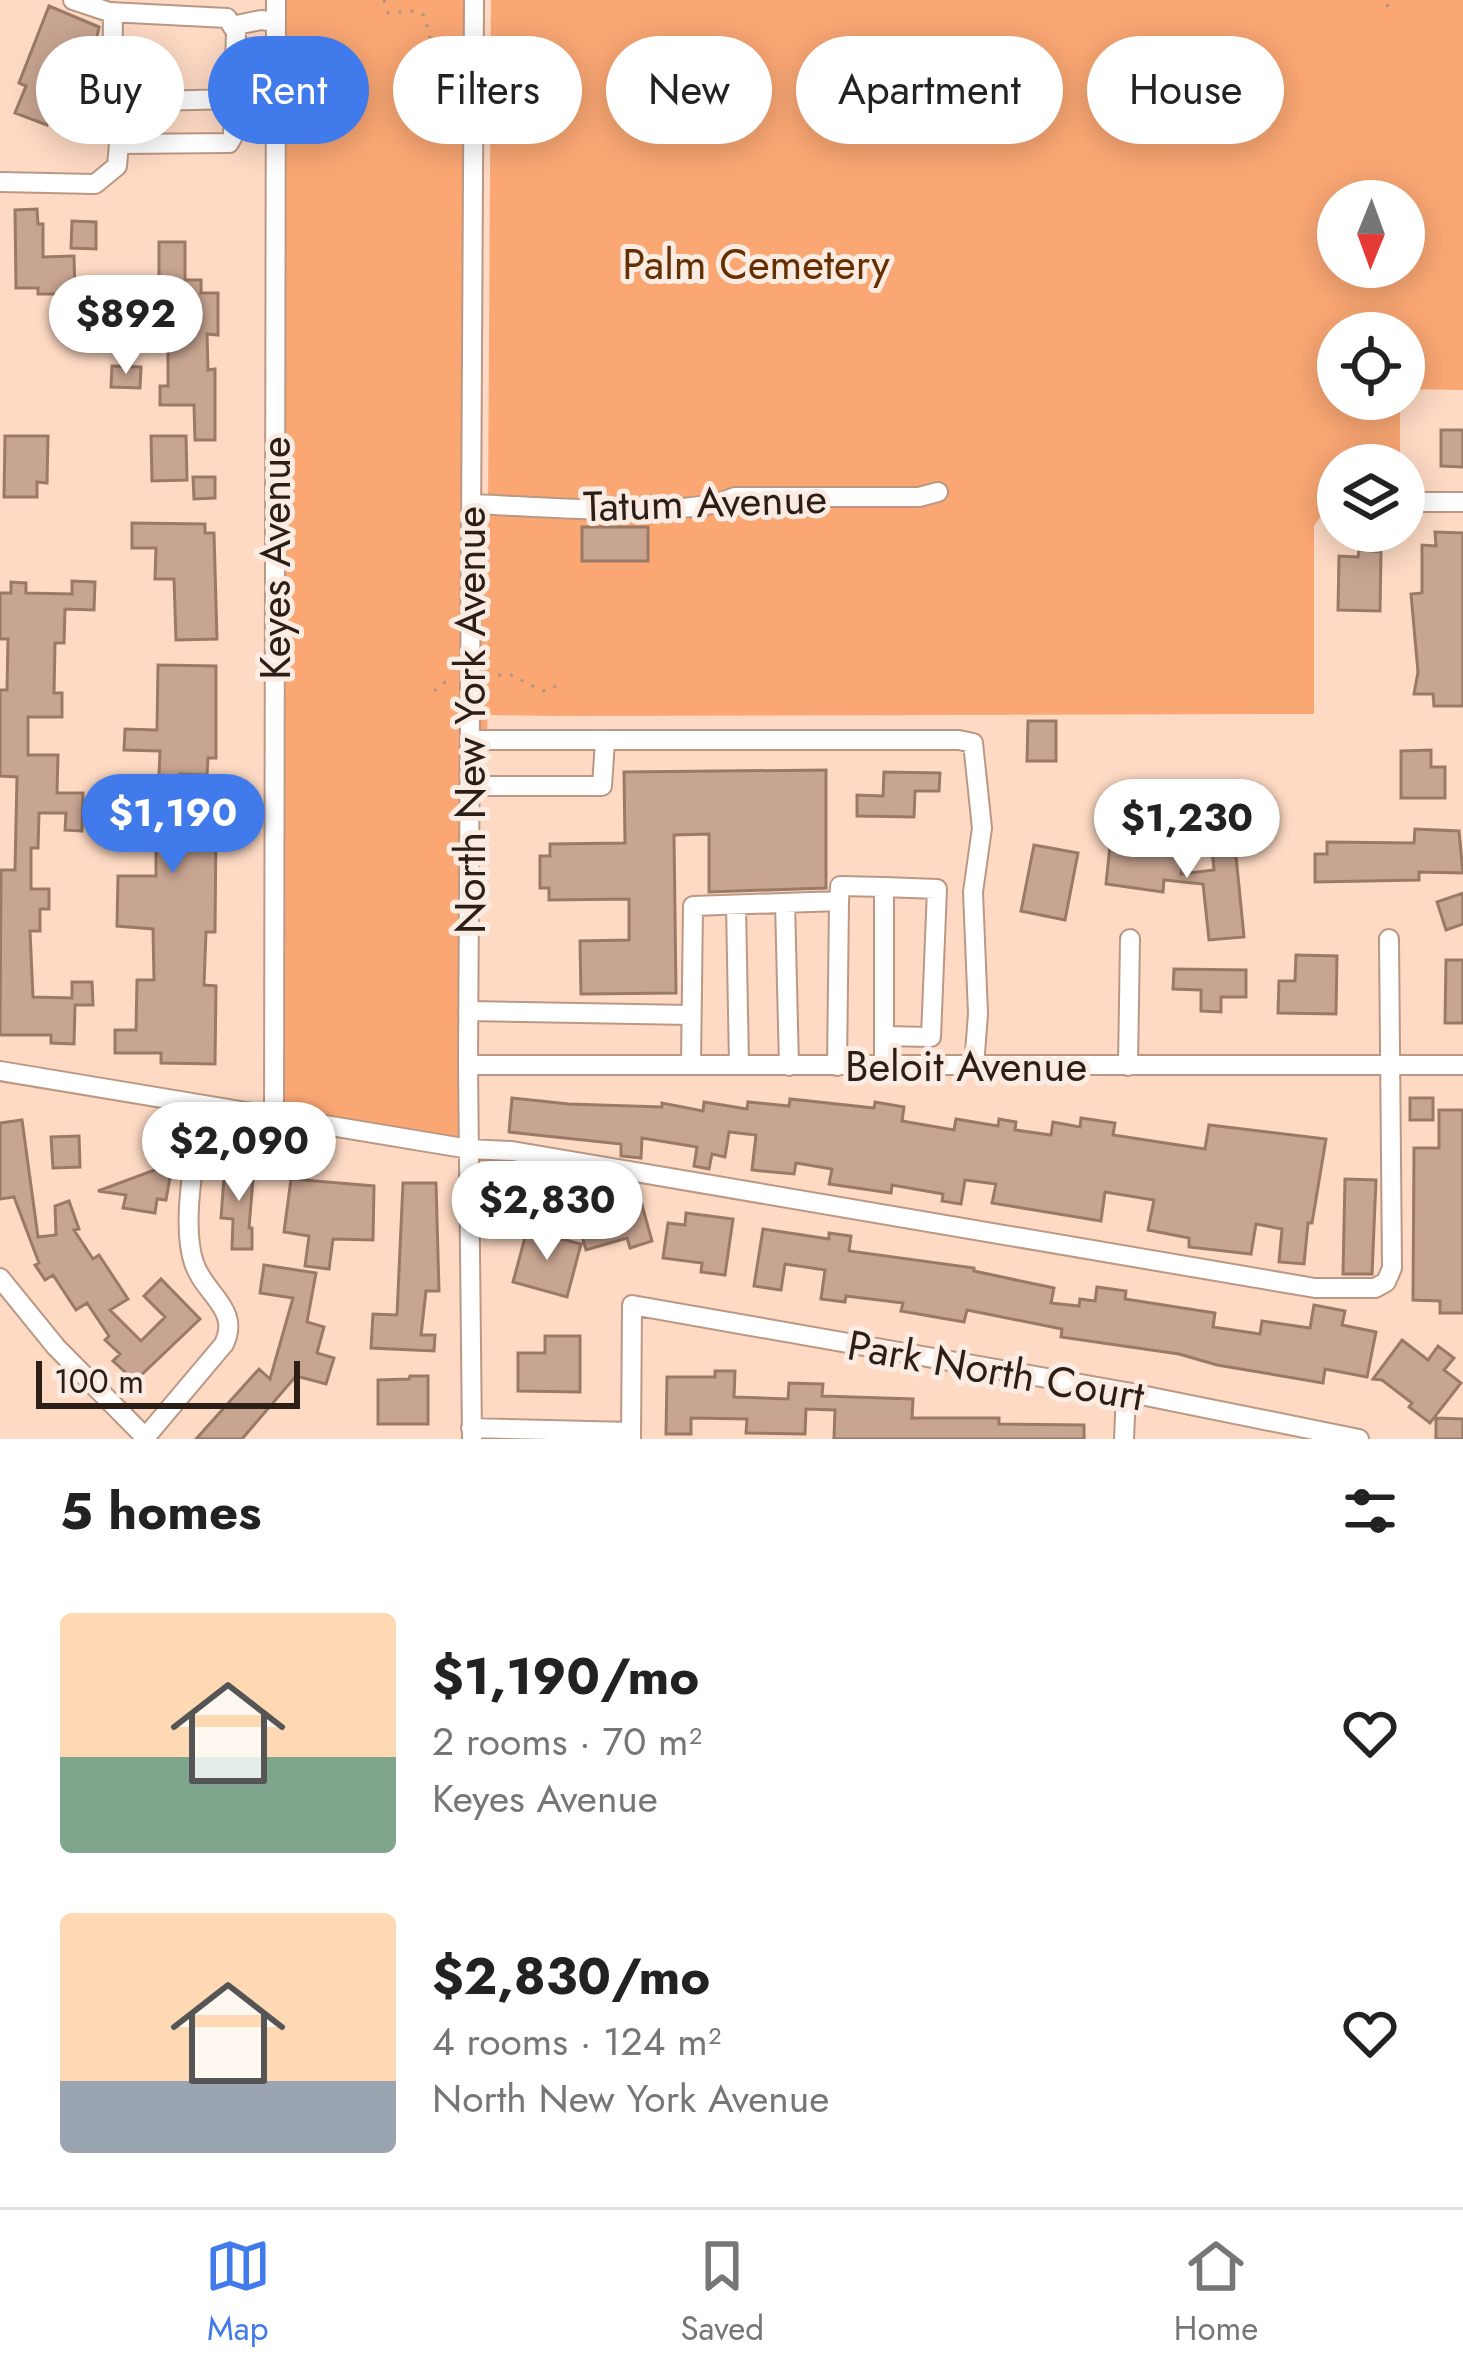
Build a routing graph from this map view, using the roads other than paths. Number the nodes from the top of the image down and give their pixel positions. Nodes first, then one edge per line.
1 (73, 0) edge
2 (276, 0) edge
3 (474, 0) edge
4 (118, 9) edge
5 (276, 22) junction
6 (232, 26) junction
7 (236, 36) edge
8 (119, 144) edge
9 (0, 182) edge
10 (938, 492) dead end
11 (1425, 502) edge
12 (1463, 502) edge
13 (472, 504) junction
14 (470, 740) junction
15 (604, 741) junction
16 (470, 786) junction
17 (884, 887) junction
18 (938, 889) junction
19 (973, 892) junction
20 (839, 901) junction
21 (785, 903) junction
22 (736, 904) junction
23 (1389, 938) dead end
24 (1130, 939) dead end
25 (468, 1011) junction
26 (692, 1015) junction
27 (884, 1036) junction
28 (1463, 1064) edge
29 (468, 1065) junction
30 (691, 1065) junction
31 (739, 1065) junction
32 (789, 1066) junction
33 (837, 1066) junction
34 (884, 1066) junction
35 (974, 1066) junction
36 (1128, 1066) junction
37 (1389, 1067) junction
38 (0, 1071) edge
39 (201, 1105) junction
40 (274, 1117) junction
41 (469, 1150) junction
42 (0, 1278) edge
43 (1126, 1392) junction
44 (472, 1434) edge
45 (631, 1436) edge
46 (145, 1438) edge
47 (1124, 1439) edge
48 (1359, 1439) edge

1 - 4 street
2 - 5 street, Keyes Avenue
3 - 13 street, North New York Avenue
4 - 6 street
5 - 6 street
5 - 40 street, Keyes Avenue
6 - 7 street
8 - 9 street
10 - 13 street, Tatum Avenue
11 - 12 street
13 - 14 street, North New York Avenue
14 - 15 street
14 - 16 street, North New York Avenue
15 - 16 street
15 - 19 street
16 - 25 street, North New York Avenue
17 - 18 street
17 - 20 street
17 - 27 street
18 - 19 street
18 - 27 street
19 - 35 street
20 - 21 street
20 - 33 street
21 - 22 street
21 - 32 street
22 - 26 street
22 - 31 street
23 - 37 street
24 - 36 street
25 - 26 street
25 - 29 street, North New York Avenue
26 - 30 street
27 - 34 street
28 - 37 street, Beloit Avenue
29 - 30 street, Beloit Avenue
29 - 41 street, North New York Avenue
30 - 31 street, Beloit Avenue
31 - 32 street, Beloit Avenue
32 - 33 street, Beloit Avenue
33 - 34 street, Beloit Avenue
34 - 35 street, Beloit Avenue
35 - 36 street, Beloit Avenue
36 - 37 street, Beloit Avenue
37 - 41 street
38 - 39 street
39 - 40 street
39 - 46 street
40 - 41 street
41 - 44 street, North New York Avenue
42 - 46 street
43 - 45 street, Park North Court
43 - 47 street
43 - 48 street, Park North Court
44 - 45 street

